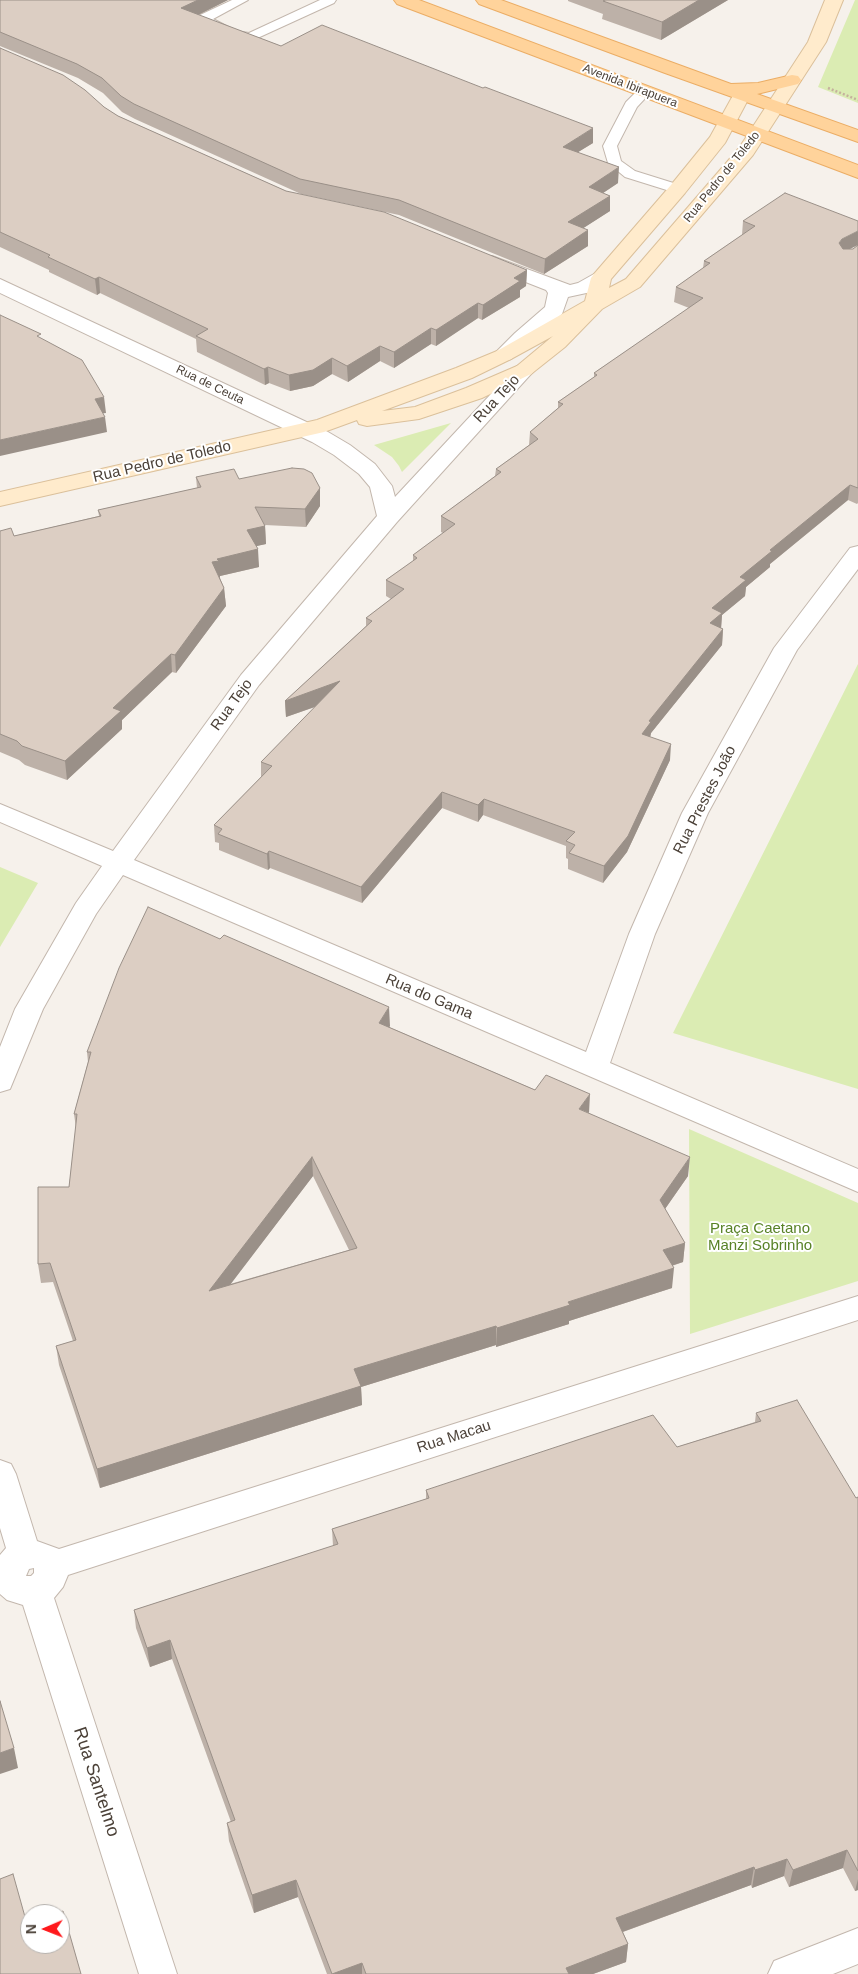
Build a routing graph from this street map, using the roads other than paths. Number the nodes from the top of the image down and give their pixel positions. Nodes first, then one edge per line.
1 (242, 0) edge
2 (330, 0) edge
3 (403, 0) edge
4 (487, 0) edge
5 (834, 0) edge
6 (792, 80) junction
7 (645, 91) junction
8 (734, 92) junction
9 (775, 108) junction
10 (727, 122) junction
11 (758, 134) junction
12 (858, 136) edge
13 (858, 172) edge
14 (678, 188) junction
15 (474, 254) edge
16 (601, 278) junction
17 (0, 285) edge
18 (556, 288) junction
19 (596, 304) junction
20 (504, 355) junction
21 (524, 370) junction
22 (314, 427) junction
23 (0, 499) edge
24 (389, 517) junction
25 (858, 553) edge
26 (0, 812) edge
27 (117, 863) junction
28 (594, 1068) junction
29 (0, 1082) edge
30 (858, 1181) edge
31 (858, 1308) edge
32 (0, 1474) edge
33 (24, 1575) edge
34 (858, 1946) edge
35 (158, 1974) edge
36 (787, 1974) edge

1 - 2 lane
3 - 7 main road, Avenida Ibirapuera
4 - 8 main road, Avenida Ibirapuera
5 - 6 street, Rua Pedro de Toledo
6 - 8 main road
6 - 9 street, Rua Pedro de Toledo
7 - 10 main road, Avenida Ibirapuera
7 - 14 lane
8 - 9 main road, Avenida Ibirapuera
8 - 10 street, Rua Pedro de Toledo
9 - 11 street, Rua Pedro de Toledo
9 - 12 main road, Avenida Ibirapuera
10 - 11 main road, Avenida Ibirapuera
10 - 14 street, Rua Pedro de Toledo
11 - 13 main road, Avenida Ibirapuera
11 - 19 street, Rua Pedro de Toledo
14 - 16 street, Rua Pedro de Toledo
15 - 18 street
16 - 18 street
16 - 19 street, Rua Pedro de Toledo
17 - 22 street, Rua de Ceuta
18 - 20 street
19 - 20 street, Rua Pedro de Toledo
19 - 21 street, Rua Pedro de Toledo
20 - 22 street, Rua Pedro de Toledo
21 - 22 street, Rua Pedro de Toledo
21 - 24 street, Rua Tejo
22 - 23 street, Rua Pedro de Toledo
22 - 24 street, Rua de Ceuta
24 - 27 street, Rua Tejo
25 - 28 street, Rua Prestes João
26 - 27 street, Rua do Gama
27 - 28 street, Rua do Gama
27 - 29 street, Rua Tejo
28 - 30 street, Rua do Gama
31 - 33 street, Rua Macau
32 - 33 street, Rua Santelmo
33 - 35 street, Rua Santelmo
34 - 36 street

